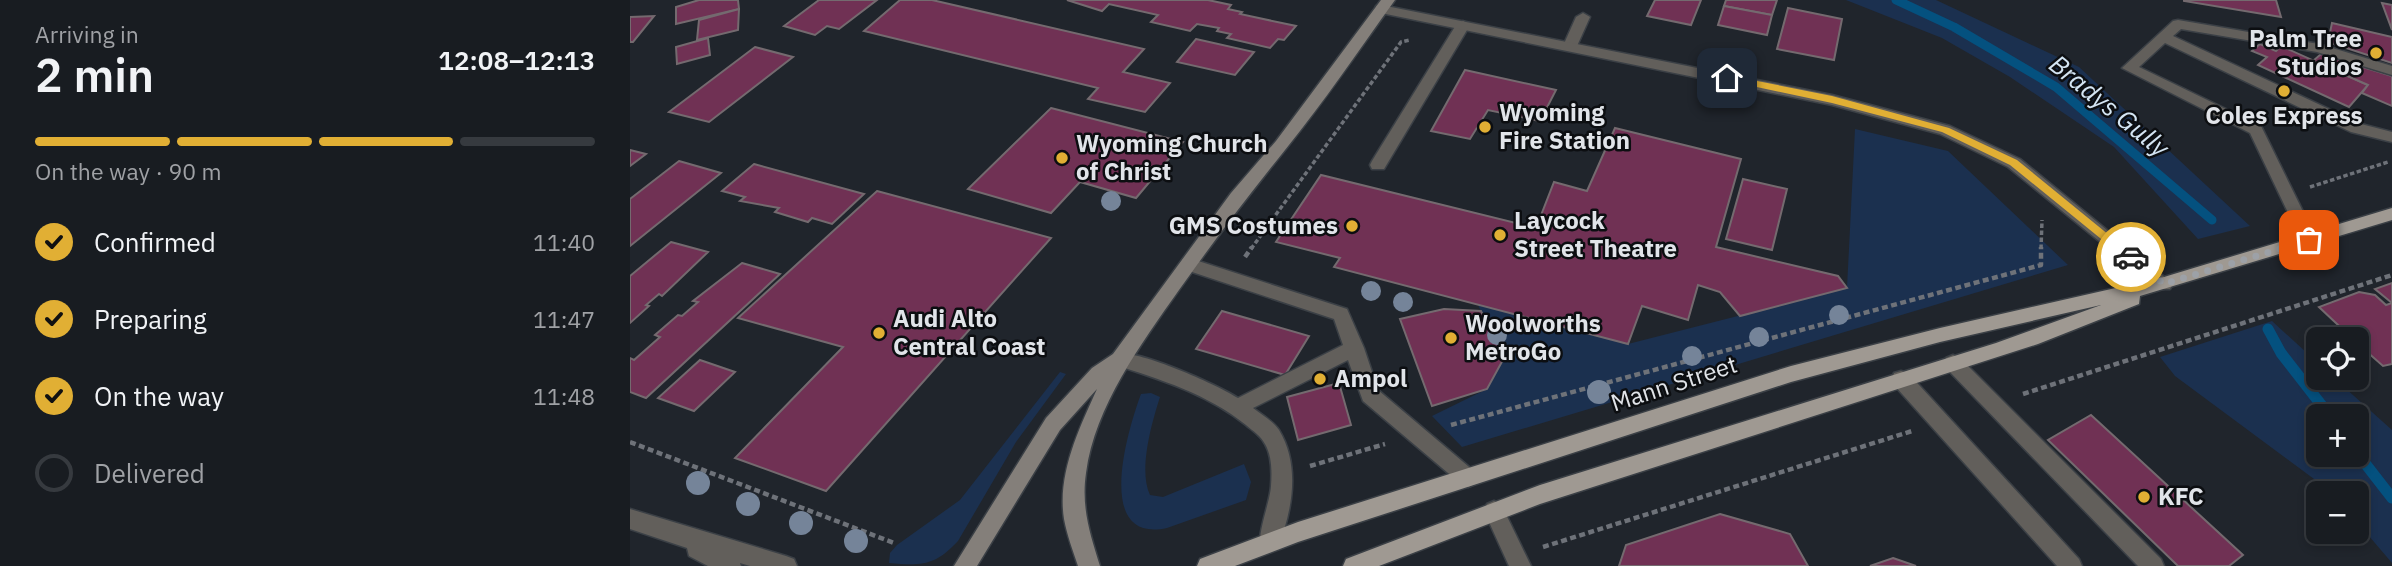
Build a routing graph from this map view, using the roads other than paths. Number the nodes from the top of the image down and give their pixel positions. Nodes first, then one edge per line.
1 (1385, 4) edge
2 (1583, 18) dead end
3 (1463, 25) junction
4 (2163, 37) junction
5 (1570, 46) junction
6 (2392, 71) edge
7 (2392, 137) edge
8 (1378, 165) dead end
9 (2392, 214) edge
10 (2309, 240) junction
11 (1189, 264) junction
12 (2164, 284) junction
13 (1355, 348) junction
14 (1120, 359) junction
15 (1954, 363) junction
16 (1901, 379) junction
17 (1238, 407) junction
18 (1468, 478) junction
19 (1494, 511) junction
20 (630, 519) edge
21 (667, 532) junction
22 (1269, 542) junction
23 (1364, 563) edge
24 (730, 566) edge
25 (786, 566) edge
26 (965, 566) edge
27 (1090, 566) edge
28 (1208, 566) edge
29 (1520, 566) edge
30 (2071, 566) edge
31 (2152, 566) edge

1 - 3 street
1 - 11 main road
2 - 5 street
3 - 5 street
3 - 8 street
4 - 6 street
4 - 7 street
4 - 10 street
5 - 12 street
9 - 10 main road, Mann Street
10 - 12 main road, Mann Street
11 - 13 street
11 - 14 main road
12 - 15 main road, Mann Street
12 - 18 main road, Mann Street
13 - 17 street
13 - 18 street
14 - 17 street
14 - 26 main road
14 - 27 main road
15 - 16 main road, Mann Street
15 - 31 street
16 - 19 main road, Mann Street
16 - 30 street
17 - 22 street
18 - 22 main road, Mann Street
19 - 23 main road, Mann Street
19 - 29 street
20 - 21 street
21 - 24 street
21 - 25 street
22 - 28 main road, Mann Street

